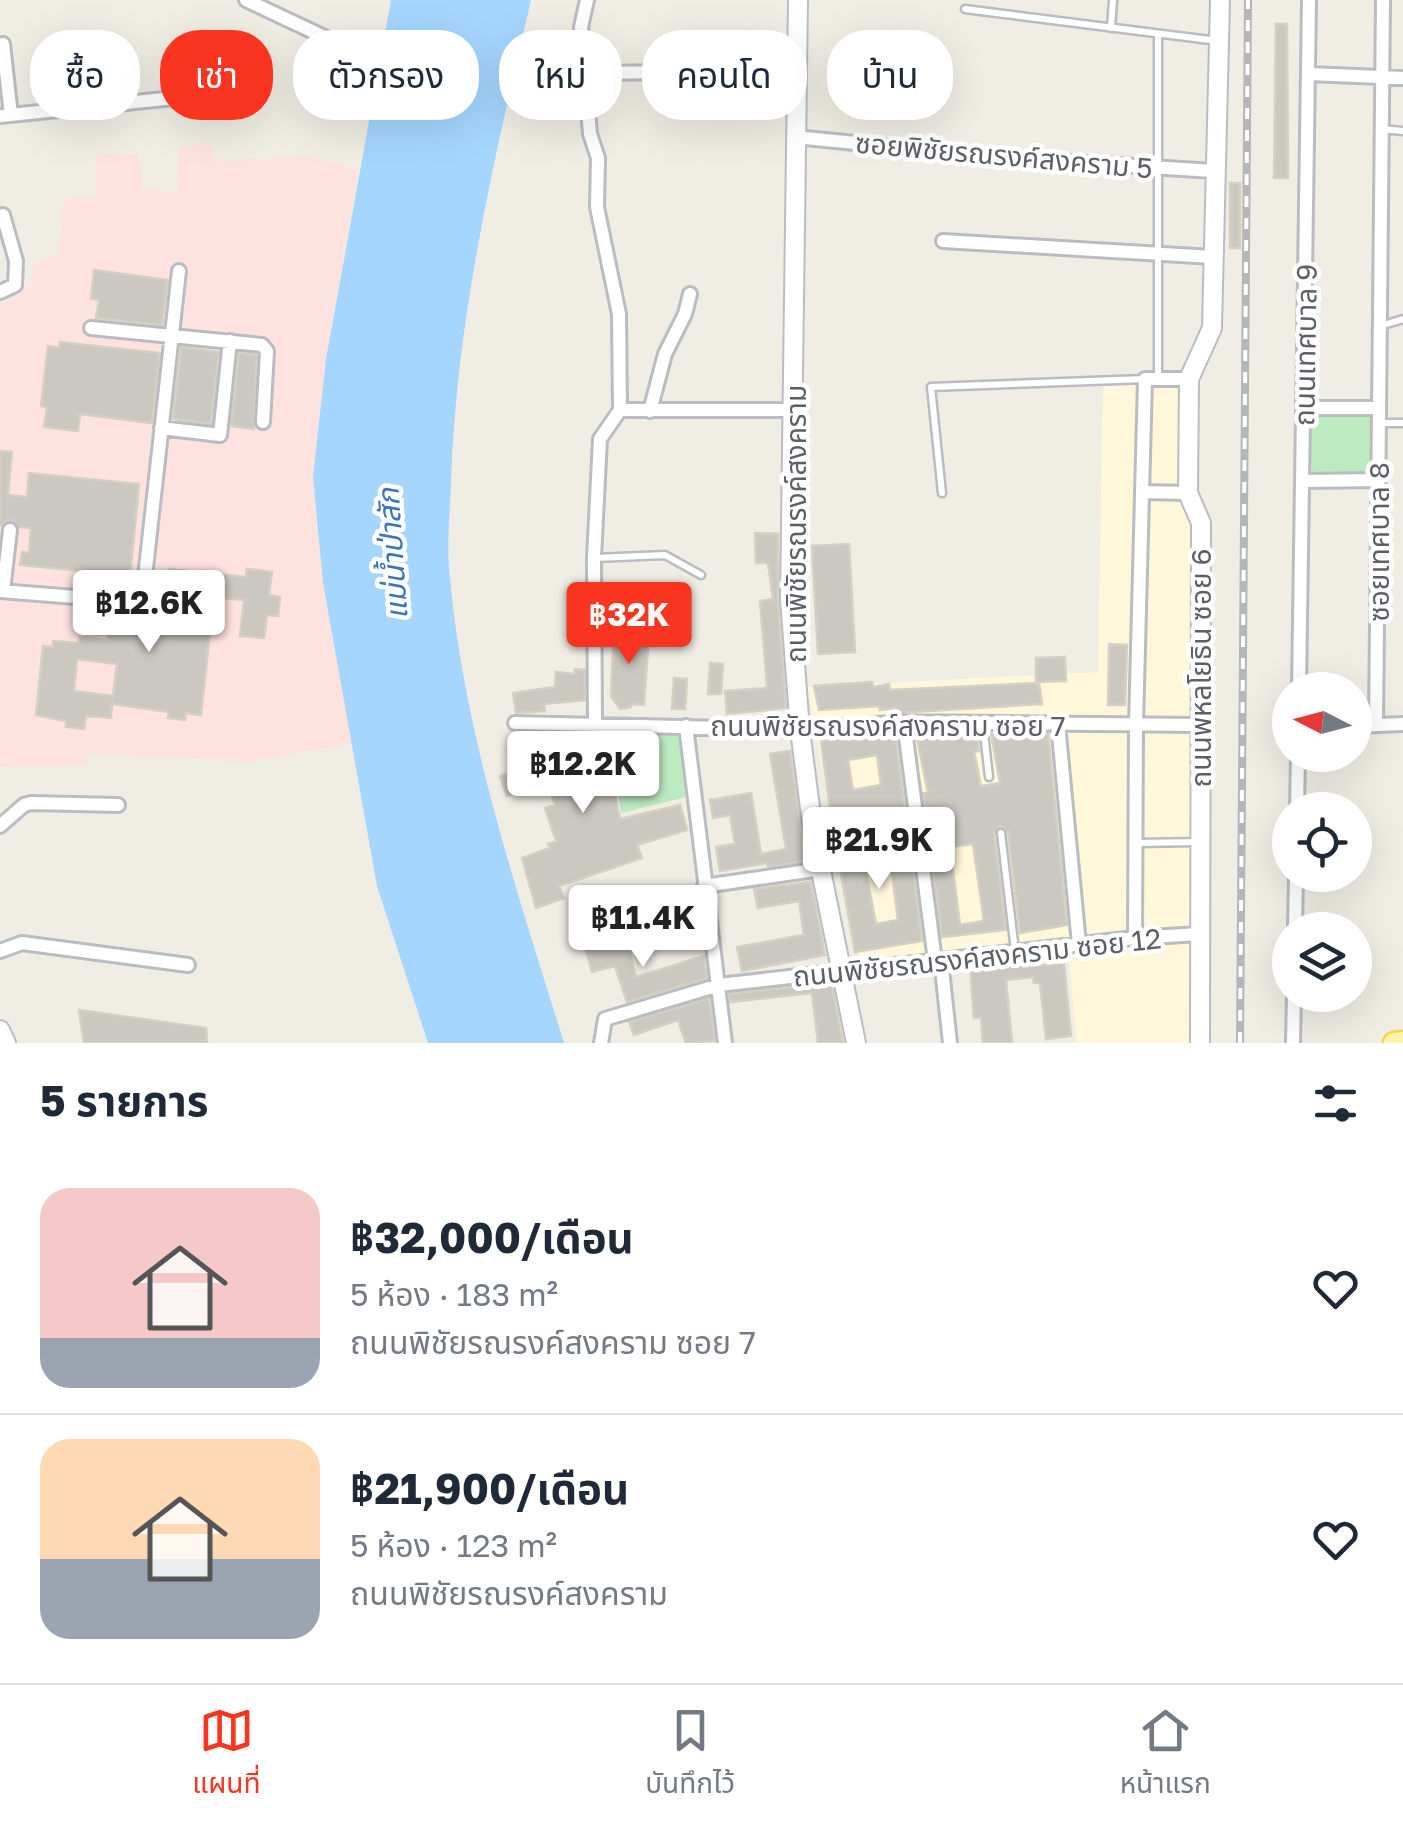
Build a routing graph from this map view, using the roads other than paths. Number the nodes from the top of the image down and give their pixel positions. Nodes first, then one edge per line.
1 (246, 0) edge
2 (587, 0) edge
3 (798, 0) edge
4 (1113, 0) edge
5 (1220, 0) edge
6 (1309, 0) edge
7 (1383, 0) edge
8 (966, 9) dead end
9 (1111, 28) junction
10 (311, 30) edge
11 (581, 30) edge
12 (797, 30) edge
13 (1158, 34) junction
14 (1219, 41) junction
15 (3, 44) dead end
16 (1310, 74) junction
17 (1380, 78) junction
18 (1403, 78) edge
19 (160, 99) edge
20 (6, 115) edge
21 (589, 120) edge
22 (795, 120) edge
23 (1380, 129) junction
24 (1403, 131) edge
25 (795, 137) junction
26 (1158, 168) junction
27 (1214, 171) junction
28 (2, 214) dead end
29 (944, 241) dead end
30 (1156, 255) junction
31 (1213, 257) junction
32 (179, 272) dead end
33 (0, 292) edge
34 (690, 294) dead end
35 (1403, 319) edge
36 (1379, 327) junction
37 (91, 328) dead end
38 (170, 335) junction
39 (230, 342) junction
40 (1151, 379) junction
41 (1189, 379) junction
42 (1304, 408) junction
43 (1378, 408) junction
44 (620, 410) junction
45 (650, 410) junction
46 (793, 410) junction
47 (263, 422) dead end
48 (1378, 423) junction
49 (1403, 423) edge
50 (161, 428) junction
51 (1378, 480) junction
52 (1302, 481) junction
53 (942, 492) dead end
54 (1142, 492) junction
55 (1188, 493) junction
56 (10, 530) dead end
57 (594, 558) junction
58 (701, 574) dead end
59 (1, 591) edge
60 (1299, 672) edge
61 (904, 722) junction
62 (516, 723) dead end
63 (982, 723) junction
64 (1058, 724) junction
65 (1136, 724) junction
66 (1403, 724) edge
67 (594, 725) junction
68 (1200, 725) junction
69 (1372, 725) edge
70 (1376, 725) junction
71 (686, 726) junction
72 (800, 730) junction
73 (989, 777) dead end
74 (118, 805) dead end
75 (916, 816) junction
76 (0, 826) edge
77 (813, 831) junction
78 (1001, 834) dead end
79 (1199, 842) junction
80 (1136, 843) junction
81 (820, 869) junction
82 (704, 886) junction
83 (1199, 934) junction
84 (1135, 938) junction
85 (1079, 944) junction
86 (0, 951) edge
87 (1015, 952) junction
88 (938, 961) junction
89 (188, 965) dead end
90 (840, 971) junction
91 (718, 985) junction
92 (1294, 1012) edge
93 (0, 1030) edge
94 (1403, 1042) edge
95 (6, 1043) edge
96 (601, 1043) edge
97 (725, 1043) edge
98 (856, 1043) edge
99 (950, 1043) edge
100 (1200, 1043) edge
101 (1293, 1043) edge
102 (1394, 1043) edge

1 - 10 street
2 - 11 street
3 - 12 street, ถนนพิชัยรณรงค์สงคราม
4 - 9 lane
5 - 14 street, ถนนพหลโยธิน ซอย 6
6 - 16 street, ถนนเทศบาล 9
7 - 17 street, ซอยเทศบาล 8
8 - 9 lane
9 - 13 lane
13 - 14 lane
13 - 26 lane
14 - 27 street, ถนนพหลโยธิน ซอย 6
15 - 20 street
16 - 17 street
16 - 42 street, ถนนเทศบาล 9
17 - 18 street
17 - 23 street, ซอยเทศบาล 8
19 - 20 street
21 - 44 street
22 - 25 street, ถนนพิชัยรณรงค์สงคราม
23 - 24 lane
23 - 36 street, ซอยเทศบาล 8
25 - 26 street, ซอยพิชัยรณรงค์สงคราม 5
25 - 46 street, ถนนพิชัยรณรงค์สงคราม
26 - 27 street, ซอยพิชัยรณรงค์สงคราม 5
26 - 30 lane
27 - 31 street, ถนนพหลโยธิน ซอย 6
28 - 33 street
29 - 30 street
30 - 31 street
30 - 40 lane
31 - 41 street, ถนนพหลโยธิน ซอย 6
32 - 38 street
34 - 45 street
35 - 36 lane
36 - 43 street, ซอยเทศบาล 8
37 - 38 street
38 - 39 street
38 - 50 street
39 - 47 street
39 - 50 street
40 - 41 street
40 - 53 lane
40 - 54 street
41 - 55 street, ถนนพหลโยธิน ซอย 6
42 - 43 street
42 - 52 street, ถนนเทศบาล 9
43 - 48 street, ซอยเทศบาล 8
44 - 45 street
44 - 57 street
45 - 46 street
46 - 72 street, ถนนพิชัยรณรงค์สงคราม
48 - 49 lane
48 - 51 street, ซอยเทศบาล 8
50 - 59 street
51 - 52 street
51 - 70 street, ซอยเทศบาล 8
52 - 60 street, ถนนเทศบาล 9
54 - 55 street
54 - 65 street
55 - 68 street, ถนนพหลโยธิน ซอย 6
56 - 59 street
57 - 58 lane
57 - 67 street
61 - 63 street, ถนนพิชัยรณรงค์สงคราม ซอย 7
61 - 72 street, ถนนพิชัยรณรงค์สงคราม ซอย 7
61 - 75 street
62 - 67 street, ถนนพิชัยรณรงค์สงคราม ซอย 7
63 - 64 street, ถนนพิชัยรณรงค์สงคราม ซอย 7
63 - 73 lane
64 - 65 street, ถนนพิชัยรณรงค์สงคราม ซอย 7
64 - 85 street
65 - 68 street, ถนนพิชัยรณรงค์สงคราม ซอย 7
65 - 80 street
66 - 70 street
67 - 71 street, ถนนพิชัยรณรงค์สงคราม ซอย 7
68 - 79 street, ถนนพหลโยธิน ซอย 6
69 - 70 street
71 - 72 street, ถนนพิชัยรณรงค์สงคราม ซอย 7
71 - 82 street
72 - 77 street, ถนนพิชัยรณรงค์สงคราม
74 - 76 street
75 - 77 lane
75 - 88 street
77 - 81 street, ถนนพิชัยรณรงค์สงคราม
78 - 87 lane
79 - 80 lane
79 - 83 street, ถนนพหลโยธิน ซอย 6
80 - 84 street
81 - 82 street
81 - 90 street, ถนนพิชัยรณรงค์สงคราม
82 - 91 street
83 - 84 street, ถนนพิชัยรณรงค์สงคราม ซอย 12
83 - 100 street, ถนนพหลโยธิน ซอย 6
84 - 85 street, ถนนพิชัยรณรงค์สงคราม ซอย 12
85 - 87 street, ถนนพิชัยรณรงค์สงคราม ซอย 12
86 - 89 street
87 - 88 street, ถนนพิชัยรณรงค์สงคราม ซอย 12
88 - 90 street, ถนนพิชัยรณรงค์สงคราม ซอย 12
88 - 99 street
90 - 91 street, ถนนพิชัยรณรงค์สงคราม ซอย 12
90 - 98 street, ถนนพิชัยรณรงค์สงคราม
91 - 96 street, ถนนพิชัยรณรงค์สงคราม ซอย 12
91 - 97 street
92 - 101 street
93 - 95 street
94 - 102 main road

